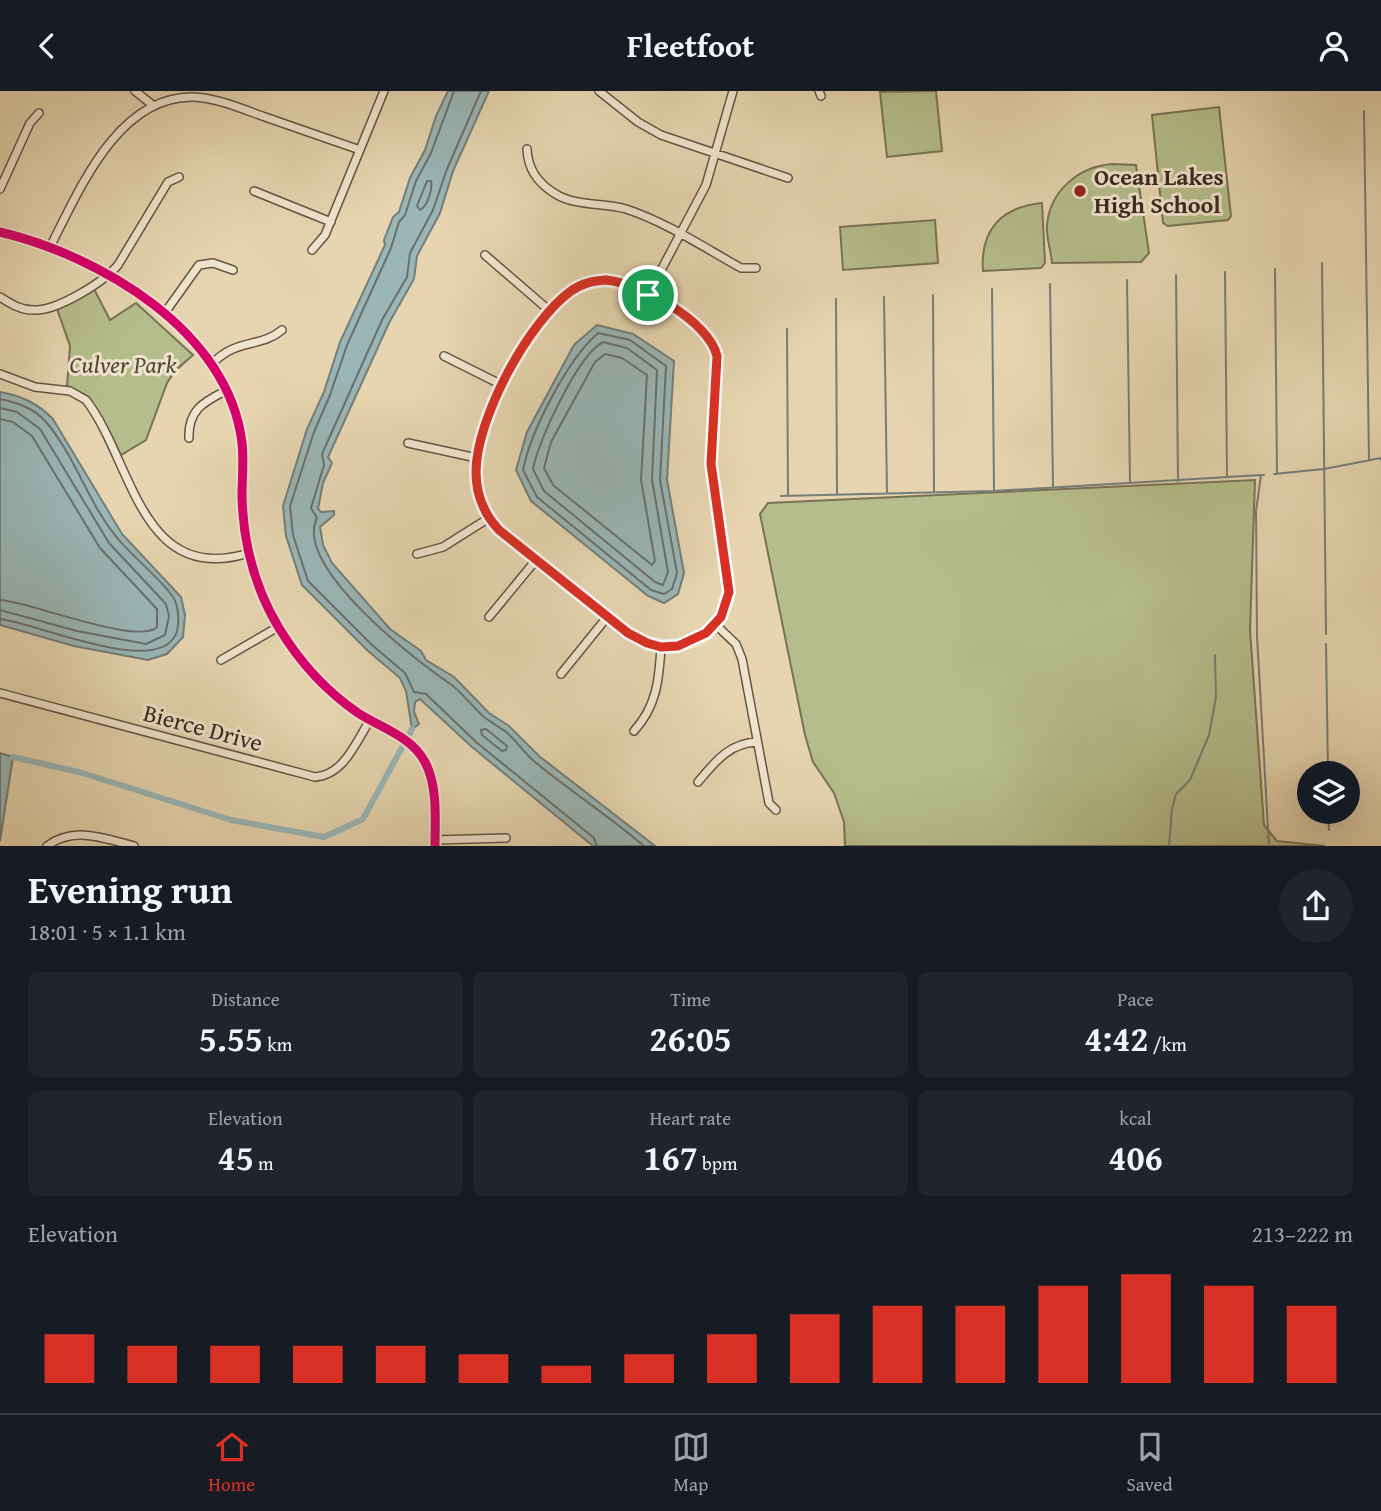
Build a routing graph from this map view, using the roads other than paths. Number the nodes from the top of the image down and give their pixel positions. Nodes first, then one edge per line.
1 (135, 91) edge
2 (384, 91) edge
3 (599, 91) edge
4 (733, 91) edge
5 (209, 95) edge
6 (154, 106) junction
7 (38, 113) dead end
8 (527, 149) dead end
9 (360, 150) junction
10 (716, 156) junction
11 (179, 177) dead end
12 (788, 178) dead end
13 (0, 189) edge
14 (254, 191) dead end
15 (331, 222) junction
16 (0, 232) edge
17 (681, 236) junction
18 (50, 247) junction
19 (312, 250) dead end
20 (485, 255) dead end
21 (756, 268) dead end
22 (233, 270) dead end
23 (108, 274) junction
24 (648, 295) junction
25 (0, 297) edge
26 (551, 312) junction
27 (164, 314) junction
28 (282, 330) dead end
29 (444, 356) dead end
30 (212, 365) junction
31 (0, 374) edge
32 (502, 385) junction
33 (227, 390) junction
34 (189, 438) dead end
35 (408, 443) dead end
36 (477, 458) junction
37 (489, 517) junction
38 (249, 553) junction
39 (417, 554) dead end
40 (536, 560) junction
41 (608, 616) junction
42 (489, 617) dead end
43 (716, 625) junction
44 (278, 627) junction
45 (661, 647) junction
46 (221, 660) dead end
47 (561, 674) dead end
48 (0, 693) edge
49 (370, 720) junction
50 (634, 731) dead end
51 (757, 742) junction
52 (698, 782) dead end
53 (776, 810) dead end
54 (506, 838) dead end
55 (435, 843) edge
56 (47, 846) edge
57 (134, 846) edge

1 - 6 street
2 - 9 street
3 - 10 street
4 - 10 street
5 - 6 street
5 - 9 street
6 - 18 street
7 - 13 street
8 - 17 street
9 - 15 street
10 - 12 street
10 - 17 street
11 - 23 street
14 - 15 street
15 - 19 street
16 - 18 street
17 - 21 street
17 - 24 street
18 - 23 street
20 - 26 street
22 - 27 street
23 - 25 street
23 - 27 street
24 - 26 street
24 - 43 street
26 - 32 street
27 - 30 street
28 - 30 street
29 - 32 street
30 - 33 street
31 - 38 street
32 - 36 street
33 - 34 street
33 - 38 street
35 - 36 street
36 - 37 street
37 - 39 street
37 - 40 street
38 - 44 street
40 - 41 street
40 - 42 street
41 - 45 street
41 - 47 street
43 - 45 street
43 - 51 street
44 - 46 street
44 - 49 street
45 - 50 street
48 - 49 street, Bierce Drive
49 - 55 street
51 - 52 street
51 - 53 street
54 - 55 street
56 - 57 street

